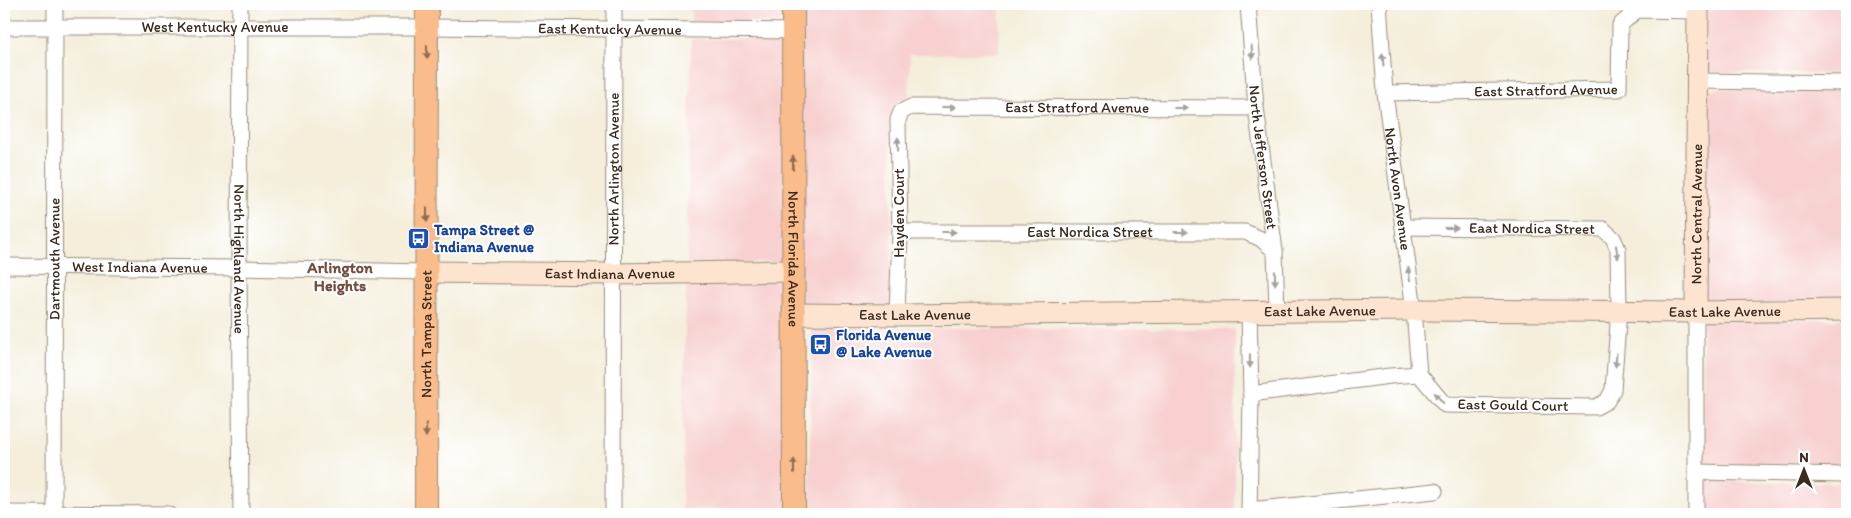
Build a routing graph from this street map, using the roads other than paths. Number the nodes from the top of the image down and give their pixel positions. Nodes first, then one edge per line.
1 (55, 4) edge
2 (240, 4) edge
3 (428, 4) edge
4 (614, 4) edge
5 (793, 4) edge
6 (1248, 4) edge
7 (1378, 4) edge
8 (1698, 7) edge
9 (4, 27) edge
10 (240, 27) junction
11 (427, 27) junction
12 (55, 28) junction
13 (614, 30) junction
14 (792, 31) junction
15 (1698, 81) junction
16 (1847, 83) edge
17 (1385, 93) junction
18 (1256, 108) junction
19 (901, 112) joint
20 (1403, 227) junction
21 (900, 232) junction
22 (1275, 251) junction
23 (4, 266) edge
24 (54, 266) junction
25 (239, 268) junction
26 (793, 271) junction
27 (426, 272) junction
28 (613, 274) junction
29 (1414, 310) junction
30 (1847, 310) edge
31 (1277, 311) junction
32 (1619, 311) junction
33 (1249, 312) junction
34 (1696, 312) junction
35 (794, 314) junction
36 (897, 315) junction
37 (1419, 374) junction
38 (1251, 394) junction
39 (1696, 472) junction
40 (1847, 475) edge
41 (1435, 491) dead end
42 (1250, 512) edge
43 (4, 513) edge
44 (54, 514) edge
45 (168, 514) edge
46 (241, 514) edge
47 (426, 514) edge
48 (613, 514) edge
49 (794, 514) edge
50 (1696, 514) edge

1 - 12 street, Dartmouth Avenue
2 - 10 street, North Highland Avenue
3 - 11 main road, North Tampa Street
4 - 13 street, North Arlington Avenue
5 - 14 main road, North Florida Avenue
6 -> 18 street, North Jefferson Street
17 -> 7 street, North Avon Avenue
8 - 15 street, North Central Avenue
8 - 17 street, East Stratford Avenue
9 - 12 street, West Kentucky Avenue
10 - 11 street, West Kentucky Avenue
10 - 12 street, West Kentucky Avenue
10 - 25 street, North Highland Avenue
11 - 13 street, East Kentucky Avenue
11 -> 27 main road, North Tampa Street
12 - 24 street, Dartmouth Avenue
13 - 14 street, East Kentucky Avenue
13 - 28 street, North Arlington Avenue
26 -> 14 main road, North Florida Avenue
15 - 16 street
15 - 34 street, North Central Avenue
17 - 20 street, North Avon Avenue
19 -> 18 street, East Stratford Avenue
18 - 22 street, North Jefferson Street
21 -> 19 street, Hayden Court
29 -> 20 street, North Avon Avenue
20 -> 32 street, Eaat Nordica Street
21 -> 22 street, East Nordica Street
21 - 36 street, Hayden Court
22 -> 31 street, North Jefferson Street
23 - 24 street, West Indiana Avenue
24 - 25 street, West Indiana Avenue
24 - 44 street, Dartmouth Avenue
25 - 27 street, West Indiana Avenue
25 - 46 street, North Highland Avenue
26 - 28 street, East Indiana Avenue
26 - 35 main road, North Florida Avenue
27 - 28 street, East Indiana Avenue
27 -> 47 main road, North Tampa Street
28 - 48 street, North Arlington Avenue
29 - 31 street, East Lake Avenue
29 - 32 street, East Lake Avenue
29 - 37 street, North Avon Avenue
30 - 34 street, East Lake Avenue
31 - 33 street, East Lake Avenue
32 - 34 street, East Lake Avenue
32 -> 37 street, East Gould Court
33 - 36 street, East Lake Avenue
33 -> 38 street
34 - 39 street, North Central Avenue
35 - 36 street, East Lake Avenue
49 -> 35 main road, North Florida Avenue
37 - 38 street
38 - 42 street
39 - 40 street
39 - 50 street, North Central Avenue
41 - 42 street
43 - 44 street
44 - 45 street

